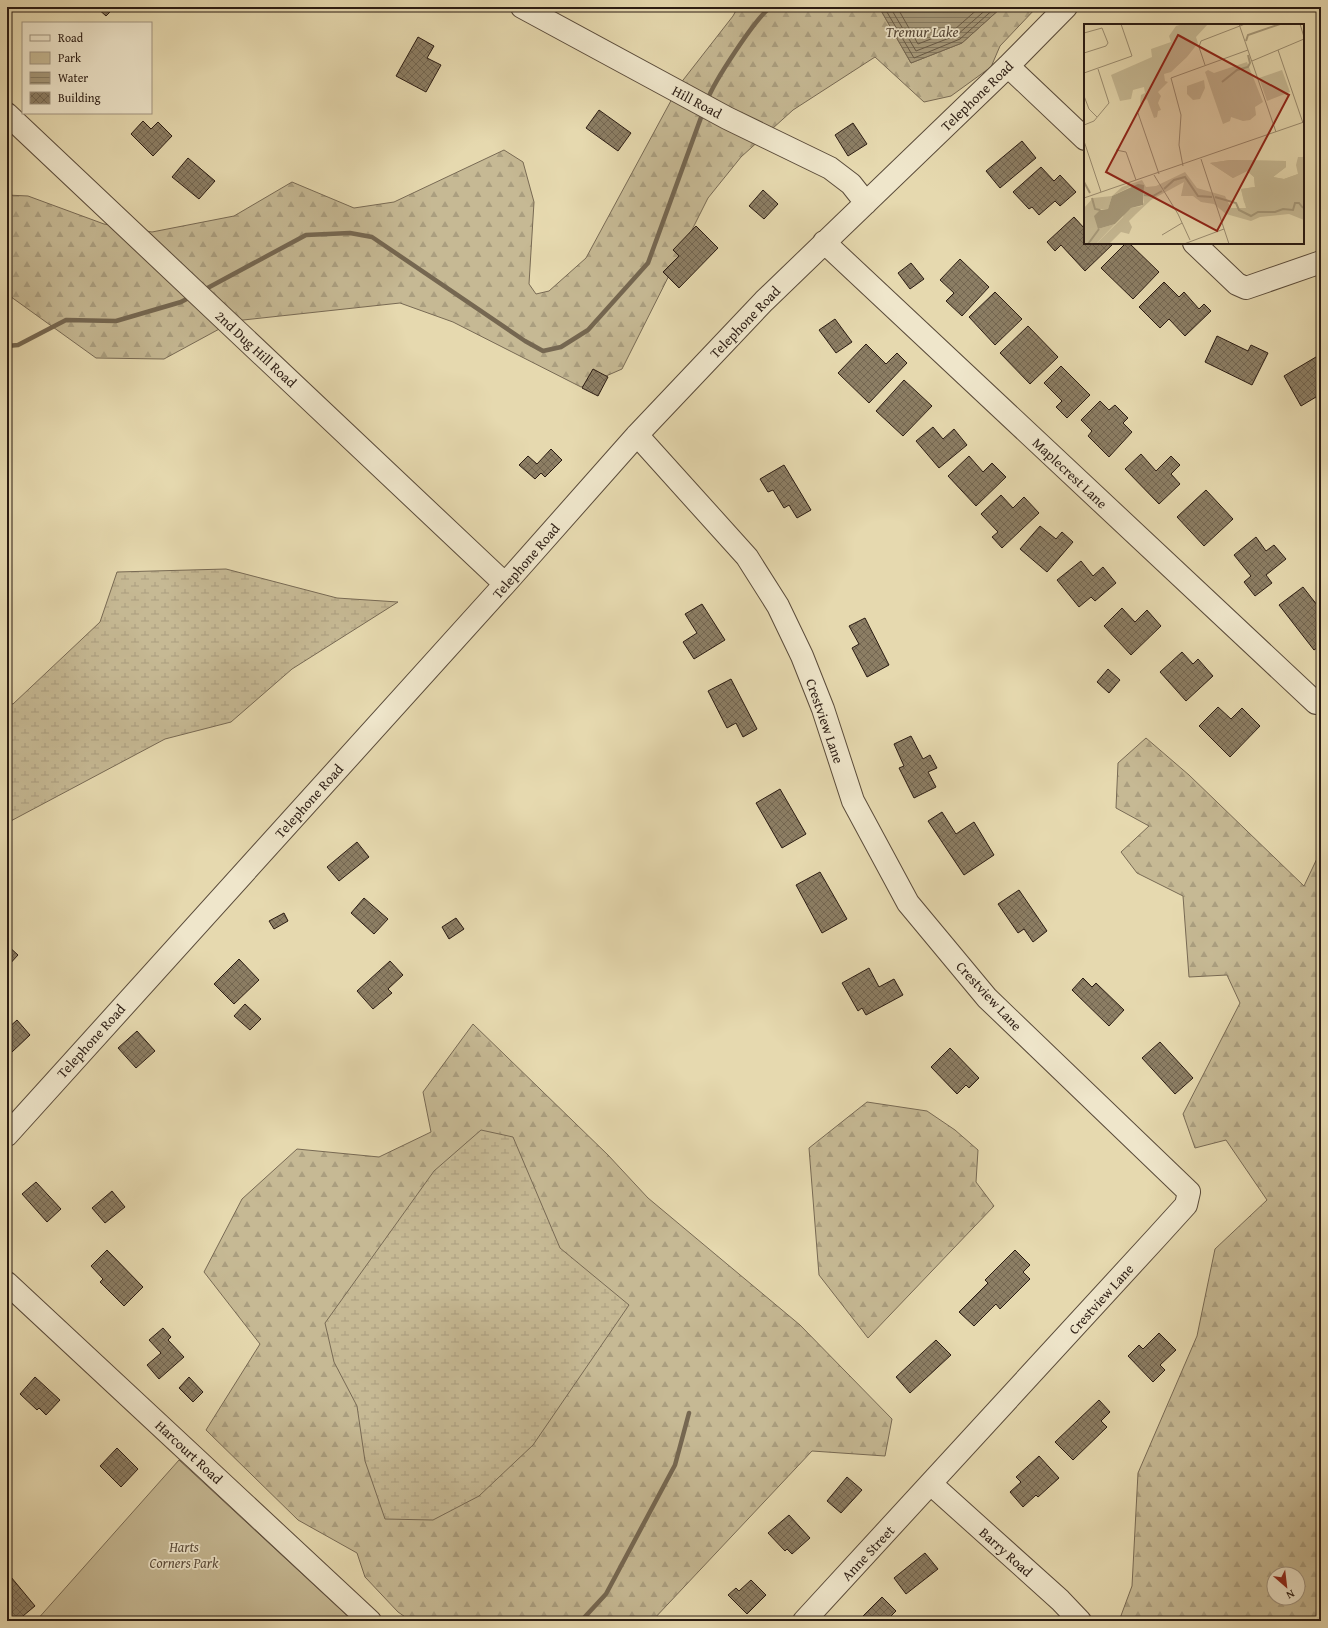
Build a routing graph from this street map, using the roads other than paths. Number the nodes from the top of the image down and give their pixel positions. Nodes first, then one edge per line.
1 (522, 7) edge
2 (1066, 7) edge
3 (1008, 66) junction
4 (7, 114) edge
5 (1084, 138) edge
6 (866, 202) junction
7 (824, 242) junction
8 (1195, 244) edge
9 (1321, 262) edge
10 (637, 435) junction
11 (506, 584) junction
12 (1316, 703) dead end
13 (7, 1135) edge
14 (7, 1283) edge
15 (931, 1484) junction
16 (370, 1621) edge
17 (804, 1621) edge
18 (1080, 1621) edge

1 - 6 street, Hill Road
2 - 3 street, Telephone Road
3 - 5 street
3 - 6 street, Telephone Road
4 - 11 street, 2nd Dug Hill Road
6 - 7 street, Telephone Road
7 - 10 street, Telephone Road
7 - 12 street, Maplecrest Lane
8 - 9 street
10 - 11 street, Telephone Road
10 - 15 street, Crestview Lane
11 - 13 street, Telephone Road
14 - 16 street, Harcourt Road
15 - 17 street, Anne Street
15 - 18 street, Barry Road

